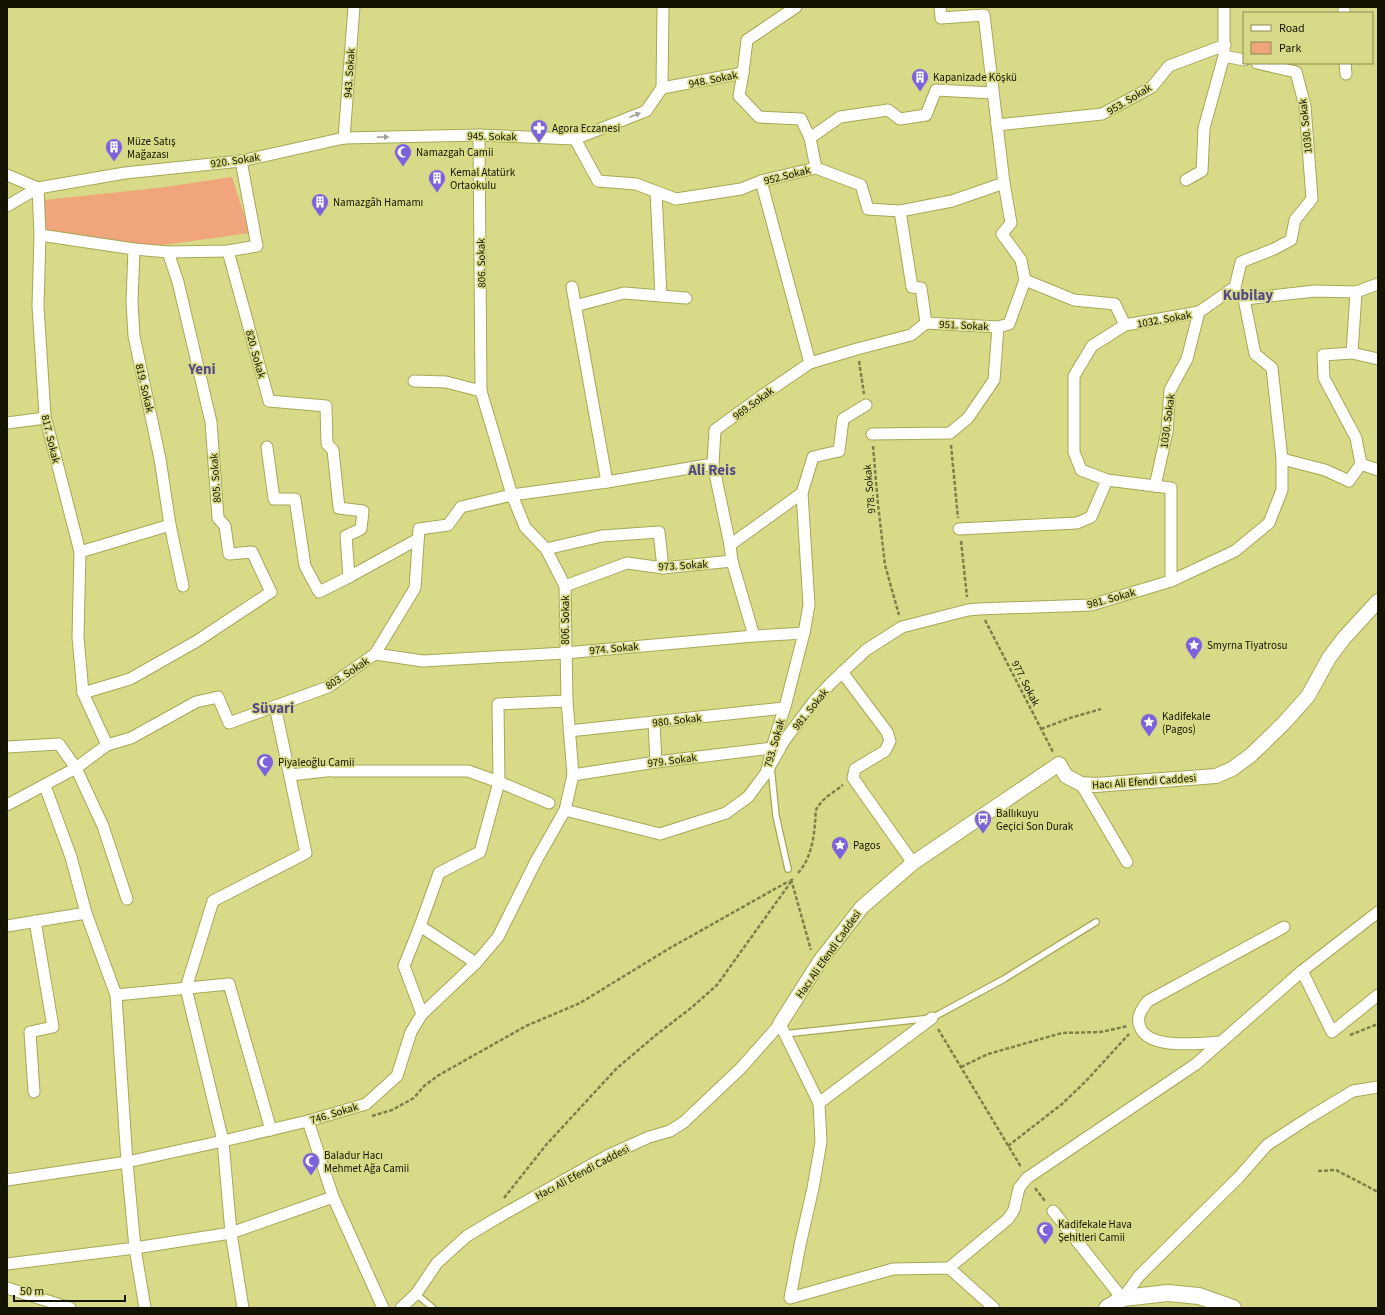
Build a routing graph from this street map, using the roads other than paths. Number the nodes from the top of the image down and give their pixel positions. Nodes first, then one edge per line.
1 (354, 7) edge
2 (663, 7) edge
3 (796, 7) edge
4 (940, 7) edge
5 (1224, 7) edge
6 (1224, 51) junction
7 (1243, 60) edge
8 (1261, 64) edge
9 (743, 73) junction
10 (662, 88) junction
11 (993, 93) junction
12 (997, 125) junction
13 (479, 135) junction
14 (344, 138) junction
15 (575, 138) junction
16 (810, 138) junction
17 (241, 161) junction
18 (816, 168) junction
19 (7, 175) edge
20 (1186, 180) dead end
21 (761, 181) junction
22 (1004, 183) junction
23 (38, 188) junction
24 (656, 192) junction
25 (7, 206) edge
26 (900, 211) junction
27 (40, 235) junction
28 (134, 249) junction
29 (228, 251) junction
30 (168, 252) junction
31 (1025, 280) junction
32 (1378, 284) edge
33 (572, 286) dead end
34 (1235, 287) junction
35 (1356, 292) junction
36 (661, 296) junction
37 (686, 298) dead end
38 (1244, 298) junction
39 (575, 306) junction
40 (1199, 312) junction
41 (926, 323) junction
42 (1125, 325) junction
43 (998, 327) junction
44 (1352, 353) junction
45 (1378, 359) edge
46 (810, 363) junction
47 (414, 381) dead end
48 (481, 391) junction
49 (866, 405) road end
50 (45, 416) junction
51 (7, 423) edge
52 (872, 434) road end
53 (267, 447) dead end
54 (1282, 458) junction
55 (713, 464) junction
56 (1361, 464) junction
57 (1378, 470) edge
58 (1107, 480) junction
59 (607, 482) junction
60 (1154, 486) junction
61 (802, 493) junction
62 (512, 494) junction
63 (170, 525) junction
64 (959, 529) dead end
65 (418, 539) junction
66 (730, 545) junction
67 (546, 549) junction
68 (80, 552) junction
69 (732, 561) junction
70 (664, 568) junction
71 (350, 577) junction
72 (1171, 581) junction
73 (183, 586) dead end
74 (565, 586) junction
75 (1378, 601) edge
76 (804, 633) junction
77 (754, 636) junction
78 (565, 653) junction
79 (375, 654) junction
80 (842, 672) junction
81 (83, 693) junction
82 (567, 701) junction
83 (275, 706) junction
84 (784, 708) junction
85 (654, 723) junction
86 (569, 731) junction
87 (108, 745) junction
88 (7, 747) edge
89 (772, 748) junction
90 (656, 762) junction
91 (76, 768) junction
92 (768, 769) junction
93 (290, 775) junction
94 (573, 775) junction
95 (499, 782) junction
96 (1081, 784) junction
97 (45, 786) junction
98 (549, 803) dead end
99 (7, 805) edge
100 (565, 810) junction
101 (536, 861) joint
102 (1127, 862) dead end
103 (913, 863) junction
104 (788, 869) road end
105 (127, 899) dead end
106 (86, 912) junction
107 (1378, 912) edge
108 (35, 921) junction
109 (1096, 922) dead end
110 (7, 926) edge
111 (420, 926) junction
112 (1284, 927) dead end
113 (476, 963) junction
114 (1302, 971) junction
115 (186, 988) junction
116 (116, 995) junction
117 (1378, 995) edge
118 (422, 1014) junction
119 (932, 1018) junction
120 (782, 1029) junction
121 (1221, 1042) junction
122 (1378, 1087) edge
123 (34, 1092) dead end
124 (818, 1103) junction
125 (308, 1121) junction
126 (271, 1130) junction
127 (223, 1142) junction
128 (127, 1162) junction
129 (7, 1180) edge
130 (333, 1197) junction
131 (1053, 1211) road end
132 (231, 1233) junction
133 (135, 1248) junction
134 (7, 1264) edge
135 (949, 1268) junction
136 (7, 1288) edge
137 (416, 1294) junction
138 (1122, 1298) junction
139 (70, 1308) edge
140 (145, 1308) edge
141 (243, 1308) edge
142 (383, 1308) edge
143 (401, 1308) edge
144 (433, 1308) edge
145 (994, 1308) edge
146 (1107, 1308) edge
147 (1233, 1308) edge

1 - 14 street, 943. Sokak
2 - 10 street
3 - 9 street, 948. Sokak
4 - 11 street
5 - 6 street
6 - 7 street
6 - 12 street, 953. Sokak
6 - 20 street
8 - 34 street, 1030. Sokak
9 - 10 street, 948. Sokak
9 - 16 street
15 -> 10 street, 945. Sokak
11 - 12 street
11 - 16 street
12 - 22 street
14 -> 13 street, 945. Sokak
13 - 15 street, 945. Sokak
13 - 48 street, 806. Sokak
14 - 17 street, 920. Sokak
15 - 24 street, 952.Sokak
16 - 18 street
17 - 23 street, 920. Sokak
17 - 29 street
18 - 21 street, 952.Sokak
18 - 26 street, 952.Sokak
19 - 23 street
21 - 24 street, 952.Sokak
21 - 46 street
22 - 26 street, 952.Sokak
22 - 31 street
23 - 25 street
23 - 27 street, 817. Sokak
24 - 36 street
26 - 41 street
27 - 28 street
27 - 50 street, 817. Sokak
28 - 30 street
28 - 63 street, 819. Sokak
29 - 30 street
29 - 71 street, 820. Sokak
30 - 81 street, 805. Sokak
31 - 42 street, 1032. Sokak
31 - 43 street, 951. Sokak
32 - 35 street
33 - 39 street
34 - 38 street
34 - 40 street
35 - 38 street
35 - 44 street
36 - 37 street
36 - 39 street
38 - 54 street, 981. Sokak
39 - 59 street
40 - 42 street, 1032. Sokak
40 - 60 street, 1030. Sokak
41 - 43 street, 951. Sokak
41 - 46 street, 951. Sokak
42 - 58 street
43 - 52 street
44 - 45 street
44 - 56 street
46 - 55 street, 969.Sokak
47 - 48 street
48 - 62 street, 806. Sokak
49 - 61 street
50 - 51 street
50 - 68 street, 817. Sokak
53 - 71 street
54 - 56 street
54 - 72 street, 981. Sokak
55 - 59 street
55 - 66 street, 969.Sokak
56 - 57 street
58 - 60 street
58 - 64 street
59 - 62 street
60 - 72 street
61 - 66 street
61 - 76 street, 793. Sokak
62 - 65 street
62 - 67 street, 806. Sokak
63 - 68 street
63 - 73 street, 819. Sokak
65 - 71 street
65 - 79 street, 803. Sokak
66 - 69 street, 969.Sokak
67 - 70 street
67 - 74 street, 806. Sokak
68 - 81 street, 817. Sokak
69 - 70 street, 973. Sokak
69 - 77 street, 969.Sokak
70 - 74 street, 973. Sokak
72 - 80 street, 981. Sokak
74 - 78 street, 806. Sokak
75 - 96 street, Hacı Ali Efendi Caddesi
76 - 77 street, 974. Sokak
76 - 84 street, 793. Sokak
77 - 78 street, 974. Sokak
78 - 79 street, 974. Sokak
78 - 82 street, 806. Sokak
79 - 83 street, 803. Sokak
80 - 92 street, 981. Sokak
80 - 103 street
81 - 87 street, 817. Sokak
82 - 86 street, 806. Sokak
82 - 95 street
83 - 87 street, 803. Sokak
83 - 93 street
84 - 85 street, 980. Sokak
84 - 89 street, 793. Sokak
85 - 86 street, 980. Sokak
85 - 90 street
86 - 94 street, 806. Sokak
87 - 91 street, 803. Sokak
88 - 91 street
89 - 90 street, 979. Sokak
89 - 92 street, 793. Sokak
90 - 94 street, 979. Sokak
91 - 97 street, 803. Sokak
91 - 105 street
92 - 100 street, 793. Sokak
92 - 104 lane
93 - 95 street
93 - 115 street
94 - 100 street, 806. Sokak
95 - 98 street
95 - 111 street
96 - 102 street
96 - 103 street, Hacı Ali Efendi Caddesi
97 - 99 street, 803. Sokak
97 - 106 street
100 - 101 street, 806. Sokak
101 - 113 street, 746. Sokak
103 - 120 street, Hacı Ali Efendi Caddesi
106 - 108 street
106 - 116 street
107 - 114 street
108 - 110 street
108 - 123 street
109 - 119 lane
111 - 113 street
111 - 118 street
112 - 121 street
113 - 118 street, 746. Sokak
114 - 117 street
114 - 121 street
115 - 116 street
115 - 126 street
115 - 127 street
116 - 128 street
118 - 125 street, 746. Sokak
119 - 120 lane
119 - 124 street
120 - 124 street
120 - 137 street, Hacı Ali Efendi Caddesi
121 - 135 street
122 - 138 street
124 - 135 street
125 - 126 street, 746. Sokak
125 - 130 street
126 - 127 street, 746. Sokak
127 - 128 street, 746. Sokak
127 - 132 street
128 - 129 street, 746. Sokak
128 - 133 street
130 - 132 street
130 - 142 street
131 - 138 street
132 - 133 street
132 - 141 street
133 - 134 street
133 - 140 street
135 - 145 street
136 - 139 street
137 - 143 street, Hacı Ali Efendi Caddesi
137 - 144 lane
138 - 146 main road
138 - 147 main road

